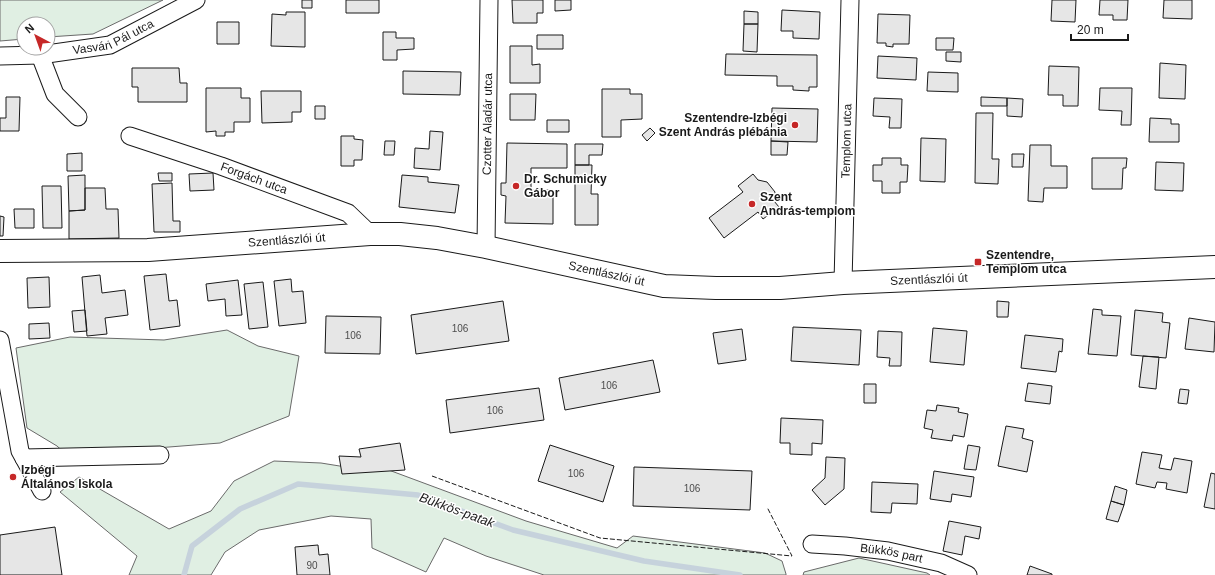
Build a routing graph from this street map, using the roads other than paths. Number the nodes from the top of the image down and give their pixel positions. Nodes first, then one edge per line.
1 (196, 0) edge
2 (489, 0) edge
3 (850, 0) edge
4 (56, 53) edge
5 (0, 56) edge
6 (16, 56) edge
7 (40, 56) edge
8 (78, 117) dead end
9 (130, 136) dead end
10 (370, 234) junction
11 (486, 247) junction
12 (0, 251) edge
13 (1215, 267) edge
14 (843, 283) junction
15 (0, 340) edge
16 (160, 455) dead end
17 (24, 458) junction
18 (42, 490) dead end
19 (812, 544) dead end
20 (968, 575) edge

1 - 4 street, Vasvári Pál utca
2 - 11 street, Czotter Aladár utca
3 - 14 street, Templom utca
5 - 6 street, Vasvári Pál utca
7 - 8 street
9 - 10 street, Forgách utca
10 - 11 main road, Szentlászlói út
10 - 12 main road, Szentlászlói út
11 - 14 main road, Szentlászlói út
13 - 14 main road, Szentlászlói út
15 - 17 street
16 - 17 street
17 - 18 street
19 - 20 street, Bükkös part

